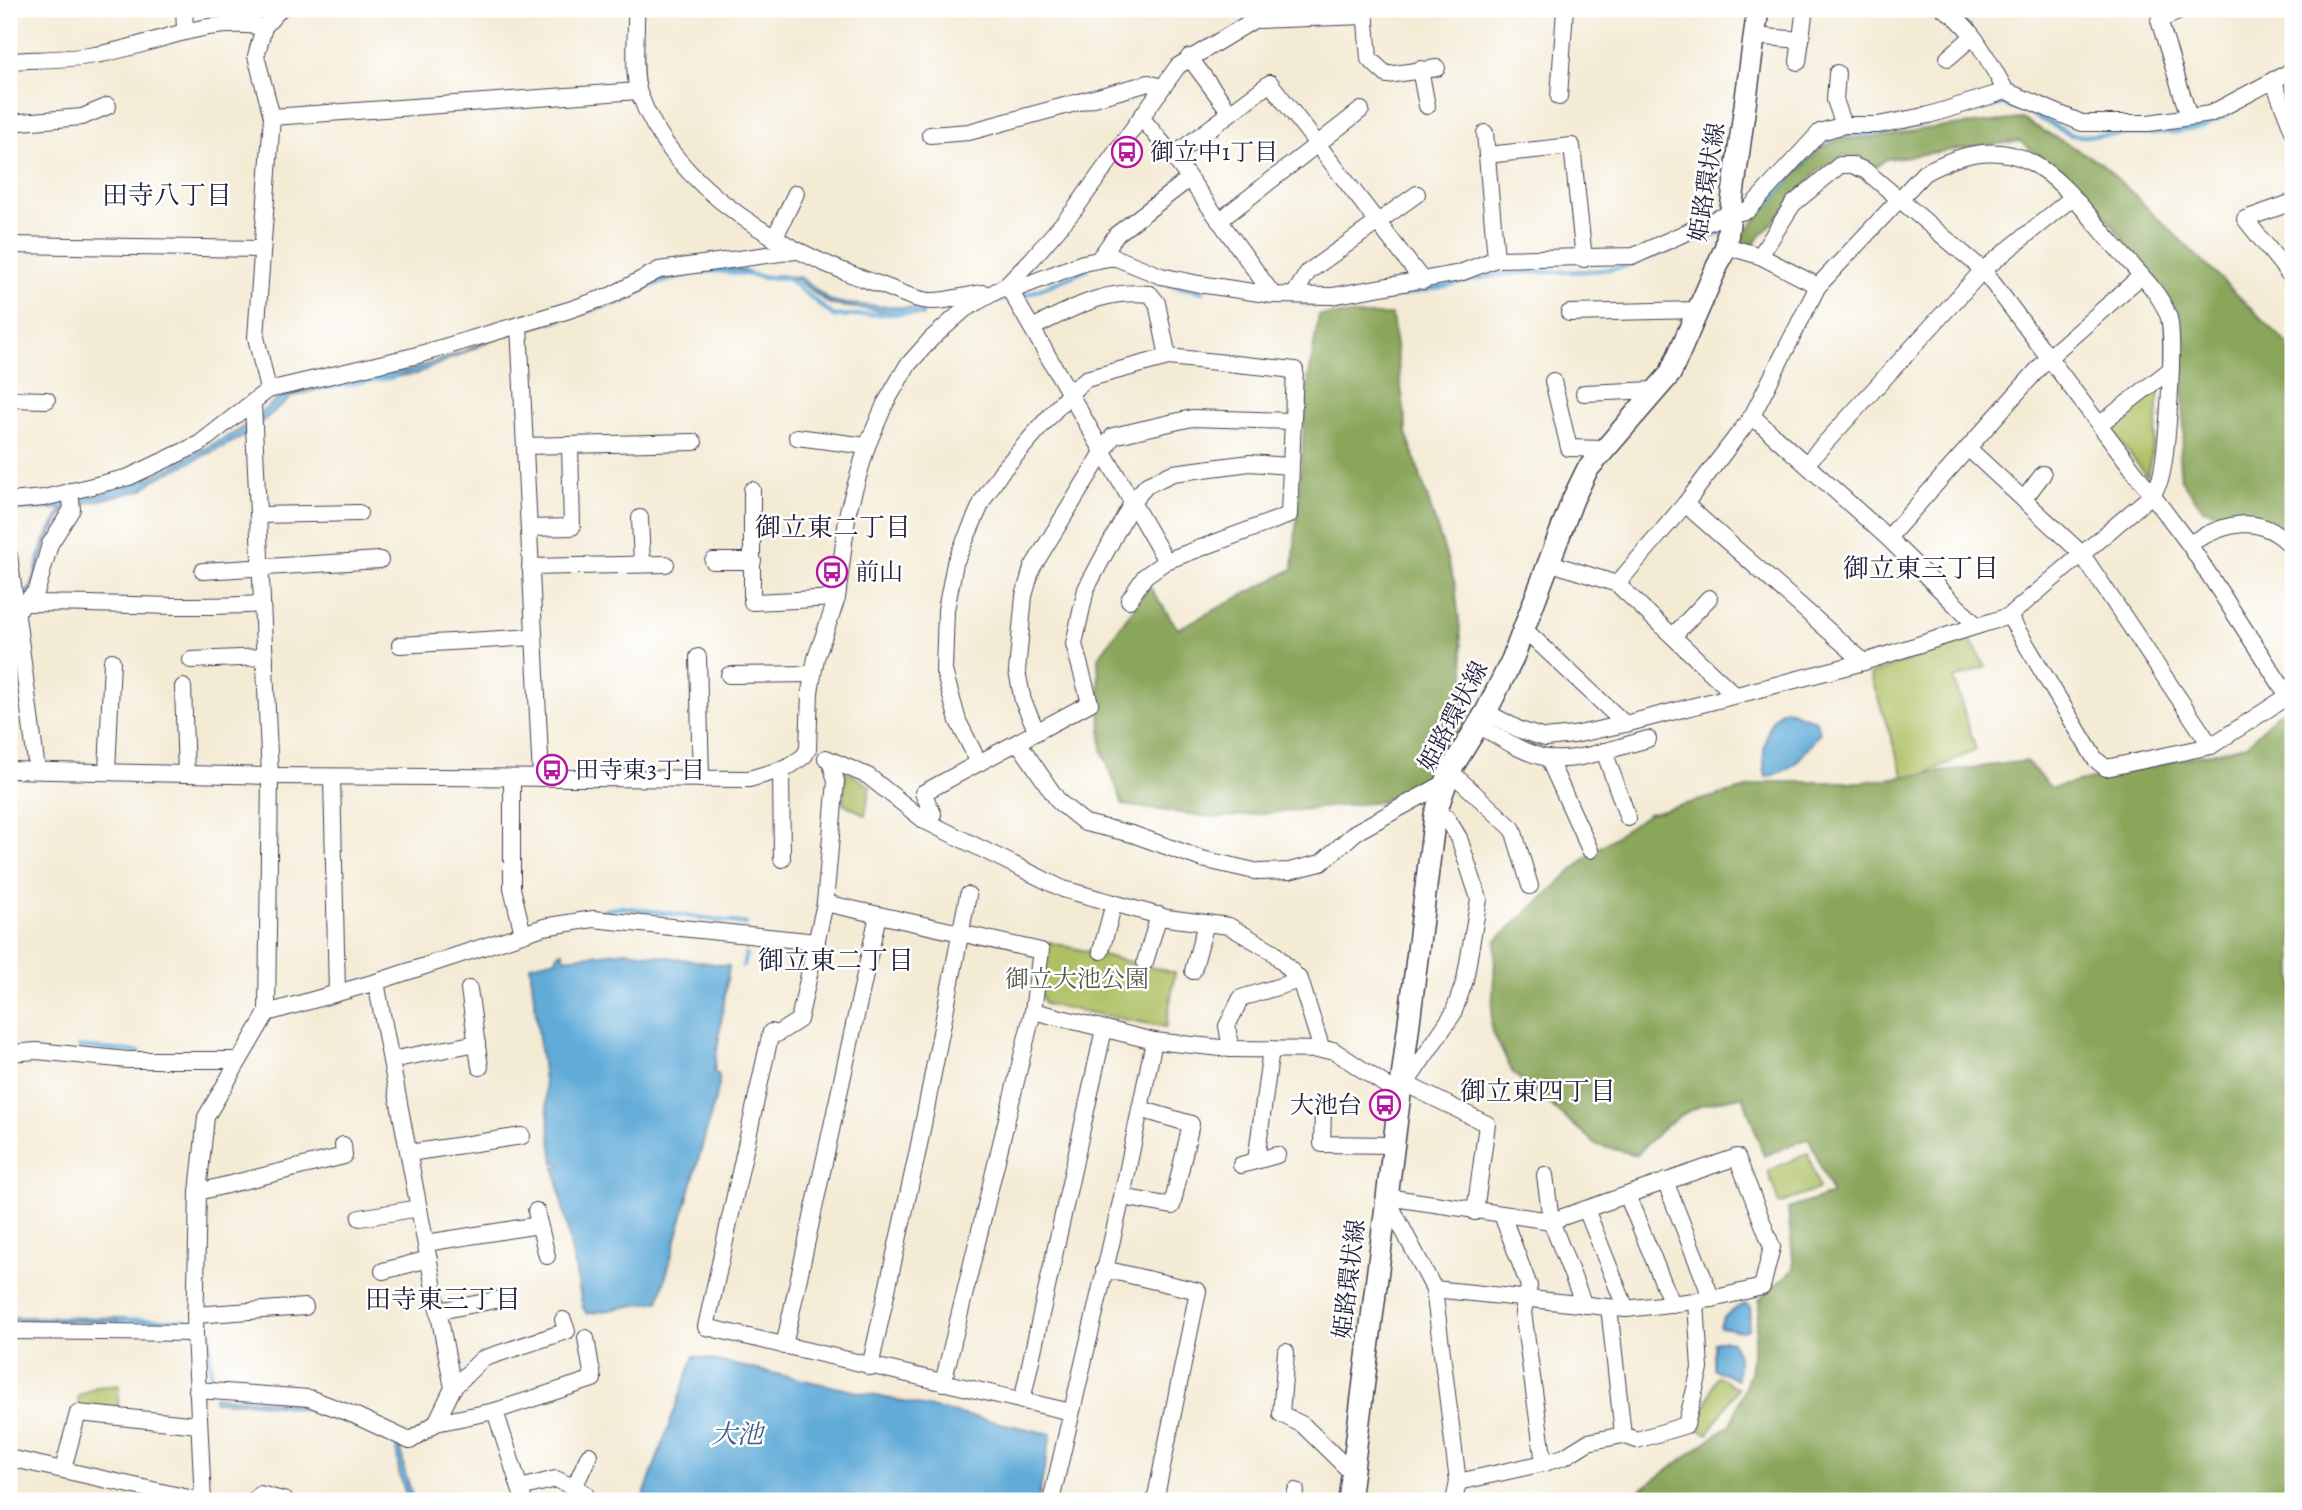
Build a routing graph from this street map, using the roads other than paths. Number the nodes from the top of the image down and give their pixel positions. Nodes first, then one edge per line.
1 (184, 9) edge
2 (279, 9) edge
3 (636, 9) edge
4 (1272, 9) edge
5 (1565, 9) edge
6 (1758, 9) edge
7 (1944, 9) edge
8 (2185, 9) edge
9 (1365, 12) edge
10 (1804, 15) dead end
11 (1258, 20) junction
12 (264, 27) junction
13 (185, 30) junction
14 (1754, 37) junction
15 (1972, 37) junction
16 (1801, 40) junction
17 (1189, 57) junction
18 (1948, 58) dead end
19 (9, 61) edge
20 (1798, 62) dead end
21 (1437, 68) dead end
22 (1420, 69) junction
23 (2293, 70) edge
24 (1836, 73) dead end
25 (2273, 80) junction
26 (1161, 87) junction
27 (638, 91) junction
28 (2006, 91) junction
29 (1559, 97) dead end
30 (108, 106) dead end
31 (1427, 106) dead end
32 (1361, 110) dead end
33 (1230, 111) junction
34 (272, 117) junction
35 (1141, 117) junction
36 (2189, 117) junction
37 (9, 123) edge
38 (1844, 125) junction
39 (2293, 131) edge
40 (1485, 133) dead end
41 (930, 135) dead end
42 (1317, 144) junction
43 (1487, 155) junction
44 (1173, 156) junction
45 (1189, 179) junction
46 (796, 193) dead end
47 (1417, 194) dead end
48 (2073, 197) junction
49 (1901, 200) junction
50 (2293, 202) edge
51 (1219, 221) junction
52 (1379, 224) junction
53 (1728, 232) junction
54 (774, 239) junction
55 (9, 245) edge
56 (262, 249) junction
57 (795, 251) junction
58 (1760, 257) junction
59 (1496, 259) junction
60 (1584, 259) junction
61 (1098, 260) junction
62 (1983, 270) junction
63 (2141, 276) junction
64 (2293, 279) edge
65 (1423, 281) junction
66 (1818, 286) junction
67 (1008, 292) junction
68 (1273, 295) junction
69 (1294, 295) junction
70 (1698, 310) junction
71 (1569, 313) dead end
72 (1032, 328) junction
73 (520, 331) junction
74 (1168, 357) junction
75 (2048, 358) junction
76 (2171, 369) junction
77 (1553, 381) dead end
78 (268, 390) junction
79 (1655, 390) junction
80 (1070, 393) junction
81 (1584, 393) dead end
82 (9, 399) edge
83 (47, 400) dead end
84 (253, 404) junction
85 (1752, 416) junction
86 (1292, 421) junction
87 (2100, 424) junction
88 (797, 437) dead end
89 (694, 442) dead end
90 (570, 445) junction
91 (525, 446) junction
92 (867, 446) junction
93 (1603, 449) junction
94 (1969, 449) junction
95 (1103, 450) junction
96 (1806, 464) junction
97 (1289, 466) junction
98 (2043, 474) dead end
99 (752, 490) dead end
100 (70, 491) junction
101 (2153, 495) junction
102 (2024, 499) junction
103 (9, 501) edge
104 (1133, 501) junction
105 (1685, 504) junction
106 (359, 513) dead end
107 (258, 515) junction
108 (640, 518) dead end
109 (529, 528) junction
110 (1888, 538) junction
111 (2189, 544) junction
112 (2293, 548) edge
113 (2081, 554) junction
114 (9, 555) edge
115 (380, 560) dead end
116 (713, 561) dead end
117 (753, 561) junction
118 (1166, 561) junction
119 (1550, 563) junction
120 (642, 564) junction
121 (666, 564) dead end
122 (530, 566) junction
123 (260, 567) junction
124 (203, 571) dead end
125 (1617, 584) junction
126 (836, 598) junction
127 (1709, 598) dead end
128 (1129, 600) dead end
129 (262, 604) junction
130 (17, 608) edge
131 (2009, 616) junction
132 (1977, 626) junction
133 (1524, 629) junction
134 (1673, 636) junction
135 (534, 637) junction
136 (400, 645) dead end
137 (265, 657) junction
138 (698, 657) dead end
139 (191, 660) dead end
140 (112, 661) dead end
141 (1864, 662) junction
142 (813, 674) junction
143 (729, 675) dead end
144 (2290, 694) edge
145 (1735, 695) junction
146 (187, 696) dead end
147 (1482, 719) junction
148 (1625, 724) junction
149 (1037, 732) junction
150 (1648, 739) dead end
151 (1018, 742) junction
152 (2211, 746) junction
153 (808, 749) junction
154 (1604, 751) junction
155 (1548, 758) junction
156 (830, 760) junction
157 (979, 763) junction
158 (9, 770) edge
159 (37, 770) junction
160 (781, 771) junction
161 (107, 772) junction
162 (186, 774) junction
163 (270, 776) junction
164 (332, 777) junction
165 (1447, 777) junction
166 (512, 778) junction
167 (541, 778) junction
168 (701, 779) junction
169 (1435, 815) junction
170 (1628, 818) dead end
171 (925, 821) junction
172 (1590, 850) dead end
173 (782, 859) dead end
174 (1530, 886) dead end
175 (968, 895) dead end
176 (825, 903) junction
177 (1114, 903) junction
178 (878, 915) junction
179 (1159, 915) junction
180 (1206, 923) junction
181 (959, 933) junction
182 (523, 934) junction
183 (817, 942) junction
184 (1101, 951) dead end
185 (1145, 962) dead end
186 (1194, 971) dead end
187 (1300, 980) junction
188 (376, 982) junction
189 (468, 989) dead end
190 (337, 993) junction
191 (1033, 1011) junction
192 (267, 1013) junction
193 (1104, 1028) junction
194 (1154, 1041) junction
195 (477, 1043) junction
196 (1231, 1049) junction
197 (1270, 1049) junction
198 (1322, 1050) junction
199 (9, 1053) edge
200 (238, 1060) junction
201 (391, 1060) junction
202 (480, 1067) dead end
203 (1403, 1089) junction
204 (1140, 1110) junction
205 (1323, 1112) dead end
206 (522, 1136) dead end
207 (342, 1145) dead end
208 (1392, 1145) junction
209 (409, 1153) junction
210 (1277, 1155) dead end
211 (1545, 1175) dead end
212 (1665, 1181) junction
213 (198, 1192) junction
214 (1627, 1195) junction
215 (1122, 1197) junction
216 (1386, 1197) junction
217 (419, 1208) junction
218 (1587, 1209) junction
219 (1475, 1212) junction
220 (1503, 1215) junction
221 (360, 1217) dead end
222 (1551, 1221) junction
223 (426, 1243) junction
224 (547, 1256) dead end
225 (429, 1259) junction
226 (1104, 1269) junction
227 (383, 1271) dead end
228 (1434, 1289) junction
229 (501, 1299) dead end
230 (1528, 1300) junction
231 (1704, 1300) junction
232 (1672, 1304) junction
233 (1584, 1305) junction
234 (305, 1307) dead end
235 (1609, 1307) junction
236 (1626, 1308) junction
237 (439, 1311) junction
238 (195, 1315) junction
239 (563, 1320) dead end
240 (9, 1331) edge
241 (195, 1333) junction
242 (586, 1338) dead end
243 (784, 1346) junction
244 (1286, 1352) dead end
245 (870, 1367) junction
246 (943, 1383) junction
247 (453, 1388) junction
248 (197, 1390) junction
249 (1022, 1401) junction
250 (495, 1411) junction
251 (1071, 1412) junction
252 (436, 1423) junction
253 (199, 1424) junction
254 (1623, 1435) junction
255 (590, 1455) dead end
256 (9, 1458) edge
257 (1544, 1463) junction
258 (63, 1469) junction
259 (1352, 1473) junction
260 (1458, 1482) junction
261 (522, 1495) edge
262 (203, 1501) edge
263 (254, 1501) edge
264 (286, 1501) edge
265 (1051, 1501) edge
266 (1155, 1501) edge
267 (1349, 1501) edge
268 (1454, 1501) edge

1 - 13 street
2 - 12 street
3 - 27 street
4 - 11 street
5 - 29 street
6 - 14 main road, 姫路環状線
7 - 15 street
8 - 36 street
9 - 11 street
9 - 22 street
10 - 16 street
11 - 17 street
12 - 13 street
12 - 34 street
13 - 19 street
14 - 16 street
14 - 53 main road, 姫路環状線
15 - 18 street
15 - 28 street
16 - 20 street
17 - 26 street
17 - 33 street
21 - 22 street
22 - 31 street
23 - 25 street
24 - 38 street
25 - 36 street
25 - 39 street
26 - 35 street
26 - 41 street
27 - 34 street
27 - 54 street
28 - 36 street
28 - 38 street
30 - 37 street
32 - 42 street
33 - 42 street
33 - 44 street
34 - 56 street
35 - 44 street
35 - 67 street
38 - 53 street
40 - 43 street
42 - 51 street
42 - 52 street
43 - 59 street
43 - 60 street
44 - 45 street
45 - 51 street
45 - 61 street
46 - 54 street
47 - 52 street
48 - 49 street
48 - 62 street
48 - 63 street
49 - 58 street
49 - 62 street
49 - 66 street
50 - 64 street
51 - 68 street
52 - 65 street
52 - 69 street
53 - 58 street
53 - 60 street
53 - 70 main road, 姫路環状線
54 - 57 street
55 - 56 street
56 - 78 street
57 - 67 street
57 - 73 street
58 - 66 street
59 - 60 street
59 - 65 street
61 - 67 street
61 - 68 street
62 - 75 street
62 - 96 street
63 - 75 street
63 - 76 street
65 - 69 street
66 - 85 street
67 - 72 street
67 - 92 street
68 - 69 street
70 - 71 street
70 - 79 main road, 姫路環状線
72 - 74 street
72 - 80 street
73 - 78 street
73 - 91 street
74 - 80 street
74 - 86 street
75 - 87 street
75 - 94 street
76 - 87 street
76 - 101 street
77 - 93 street
78 - 84 street
79 - 81 street
79 - 93 main road, 姫路環状線
80 - 95 street
80 - 157 street
82 - 83 street
84 - 100 street
84 - 107 street
85 - 96 street
85 - 105 street
86 - 95 street
86 - 97 street
87 - 101 street
88 - 92 street
89 - 90 street
90 - 91 street
90 - 109 street
91 - 109 street
92 - 126 street
93 - 119 main road, 姫路環状線
94 - 102 street
94 - 110 street
95 - 104 street
95 - 149 street
96 - 110 street
97 - 104 street
97 - 118 street
98 - 102 street
99 - 117 street
100 - 103 street
100 - 130 street
101 - 111 street
101 - 113 street
102 - 113 street
104 - 118 street
104 - 149 street
105 - 125 street
105 - 141 street
106 - 107 street
107 - 123 street
108 - 120 street
109 - 122 street
110 - 132 street
111 - 112 street
111 - 144 street
113 - 131 street
113 - 152 street
114 - 130 street
115 - 123 street
116 - 117 street
117 - 126 street
118 - 128 street
119 - 125 street
119 - 133 main road, 姫路環状線
120 - 121 street
120 - 122 street
122 - 135 street
123 - 124 street
123 - 129 street
125 - 134 street
126 - 142 street
127 - 134 street
129 - 130 street
129 - 137 street
130 - 159 street
131 - 132 street
131 - 152 street
132 - 141 street
133 - 147 main road, 姫路環状線
133 - 148 street
134 - 145 street
135 - 136 street
135 - 167 street
137 - 139 street
137 - 163 street
138 - 168 street
140 - 161 street
141 - 145 street
142 - 143 street
142 - 153 street
144 - 152 street
145 - 148 street
146 - 162 street
147 - 148 street
147 - 155 street
147 - 165 main road, 姫路環状線
149 - 151 street
150 - 154 street
151 - 157 street
151 - 165 street
153 - 156 street
153 - 160 street
154 - 155 street
154 - 170 street
155 - 172 street
156 - 171 street
156 - 176 street
157 - 171 street
158 - 159 street
159 - 161 street
160 - 168 street
160 - 173 street
161 - 162 street
162 - 163 street
163 - 164 street
163 - 192 street
164 - 166 street
164 - 190 street
165 - 169 main road, 姫路環状線
165 - 174 street
166 - 167 street
166 - 182 street
167 - 168 street
169 - 203 main road, 姫路環状線
169 - 203 street
171 - 177 street
175 - 181 street
176 - 178 street
176 - 183 street
177 - 179 street
177 - 184 street
178 - 181 street
178 - 243 street
179 - 180 street
179 - 185 street
180 - 186 street
180 - 187 street
181 - 191 street
181 - 245 street
182 - 183 street
182 - 188 street
183 - 243 street
187 - 196 street
187 - 198 street
188 - 190 street
188 - 201 street
189 - 195 street
190 - 192 street
191 - 193 street
191 - 246 street
192 - 200 street
193 - 194 street
193 - 249 street
194 - 196 street
194 - 204 street
195 - 201 street
195 - 202 street
196 - 197 street
197 - 198 street
197 - 210 street
198 - 203 street
199 - 200 street
200 - 213 street
201 - 209 street
203 - 208 main road, 姫路環状線
203 - 219 street
204 - 215 street
204 - 215 street
205 - 208 street
206 - 209 street
207 - 213 street
208 - 216 main road, 姫路環状線
209 - 217 street
211 - 222 street
212 - 214 street
212 - 231 street
212 - 231 street
213 - 238 street
214 - 218 street
214 - 232 street
215 - 226 street
216 - 219 street
216 - 228 street
216 - 259 main road, 姫路環状線
217 - 221 street
217 - 223 street
218 - 222 street
218 - 236 street
219 - 220 street
220 - 222 street
220 - 230 street
222 - 233 street
223 - 224 street
223 - 225 street
225 - 227 street
225 - 237 street
226 - 251 street
226 - 266 street
228 - 230 street
228 - 260 street
229 - 237 street
230 - 233 street
230 - 257 street
231 - 232 street
231 - 254 street
232 - 236 street
233 - 235 street
234 - 238 street
235 - 236 street
235 - 254 street
237 - 247 street
238 - 241 street
239 - 247 street
240 - 241 street
241 - 248 street
242 - 250 street
243 - 245 street
244 - 259 street
245 - 246 street
246 - 249 street
247 - 252 street
248 - 252 street
248 - 253 street
249 - 251 street
250 - 252 street
250 - 261 street
251 - 265 street
253 - 258 street
253 - 262 street
254 - 257 street
255 - 261 street
256 - 258 street
257 - 260 street
258 - 262 street
259 - 267 main road, 姫路環状線
260 - 268 street
263 - 264 street

